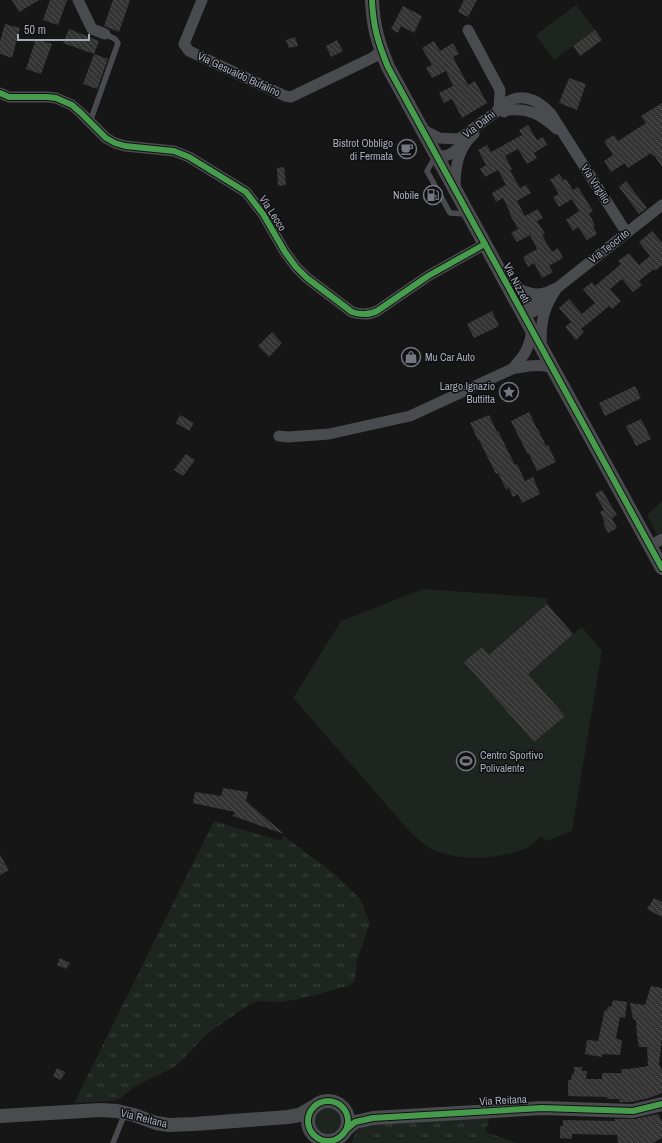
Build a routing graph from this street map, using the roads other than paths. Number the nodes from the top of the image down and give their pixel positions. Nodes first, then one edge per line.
1 (78, 0) edge
2 (202, 0) edge
3 (372, 0) edge
4 (468, 30) dead end
5 (105, 34) joint
6 (381, 50) junction
7 (0, 93) edge
8 (505, 107) junction
9 (90, 122) junction
10 (422, 129) junction
11 (463, 140) junction
12 (436, 155) junction
13 (455, 189) junction
14 (662, 205) edge
15 (469, 214) junction
16 (626, 232) junction
17 (485, 244) junction
18 (504, 281) junction
19 (547, 296) junction
20 (522, 314) junction
21 (532, 330) junction
22 (541, 348) junction
23 (551, 367) junction
24 (512, 369) junction
25 (279, 436) dead end
26 (658, 553) edge
27 (662, 1104) edge
28 (342, 1106) junction
29 (313, 1107) junction
30 (126, 1113) junction
31 (0, 1116) edge
32 (288, 1117) junction
33 (373, 1118) junction
34 (345, 1135) edge
35 (318, 1139) edge
36 (113, 1143) edge

1 - 5 street
2 - 6 street, Via Gesualdo Bufalino
3 - 6 street, Via Nizzeti
4 - 8 street, Via Dafni
5 - 9 lane
6 - 10 street, Via Nizzeti
7 - 9 street, Via Lecco
8 - 11 street, Via Dafni
8 - 16 street, Via Virgilio
9 - 17 street, Via Lecco
10 - 11 street, Via Dafni
10 - 12 street, Via Nizzeti
11 - 12 street
11 - 13 street, Via Dafni
12 - 13 street, Via Nizzeti
12 - 15 lane
13 - 15 street, Via Nizzeti
14 - 16 street, Via Teocrito
15 - 17 street, Via Nizzeti
16 - 19 street, Via Teocrito
17 - 18 street, Via Nizzeti
18 - 19 street
18 - 20 street, Via Nizzeti
19 - 20 street
19 - 22 street
20 - 21 street, Via Nizzeti
21 - 22 street, Via Nizzeti
21 - 24 street
22 - 23 street, Via Nizzeti
23 - 24 street
23 - 26 street, Via Nizzeti
24 - 25 street
27 - 33 street, Via Reitana
28 - 29 street
28 - 33 street, Via Reitana
28 - 34 street
29 - 32 street, Via Reitana
29 - 35 street
30 - 31 street, Via Reitana
30 - 32 street, Via Reitana
30 - 36 lane
32 - 35 street
33 - 34 street, Via Reitana
34 - 35 street

